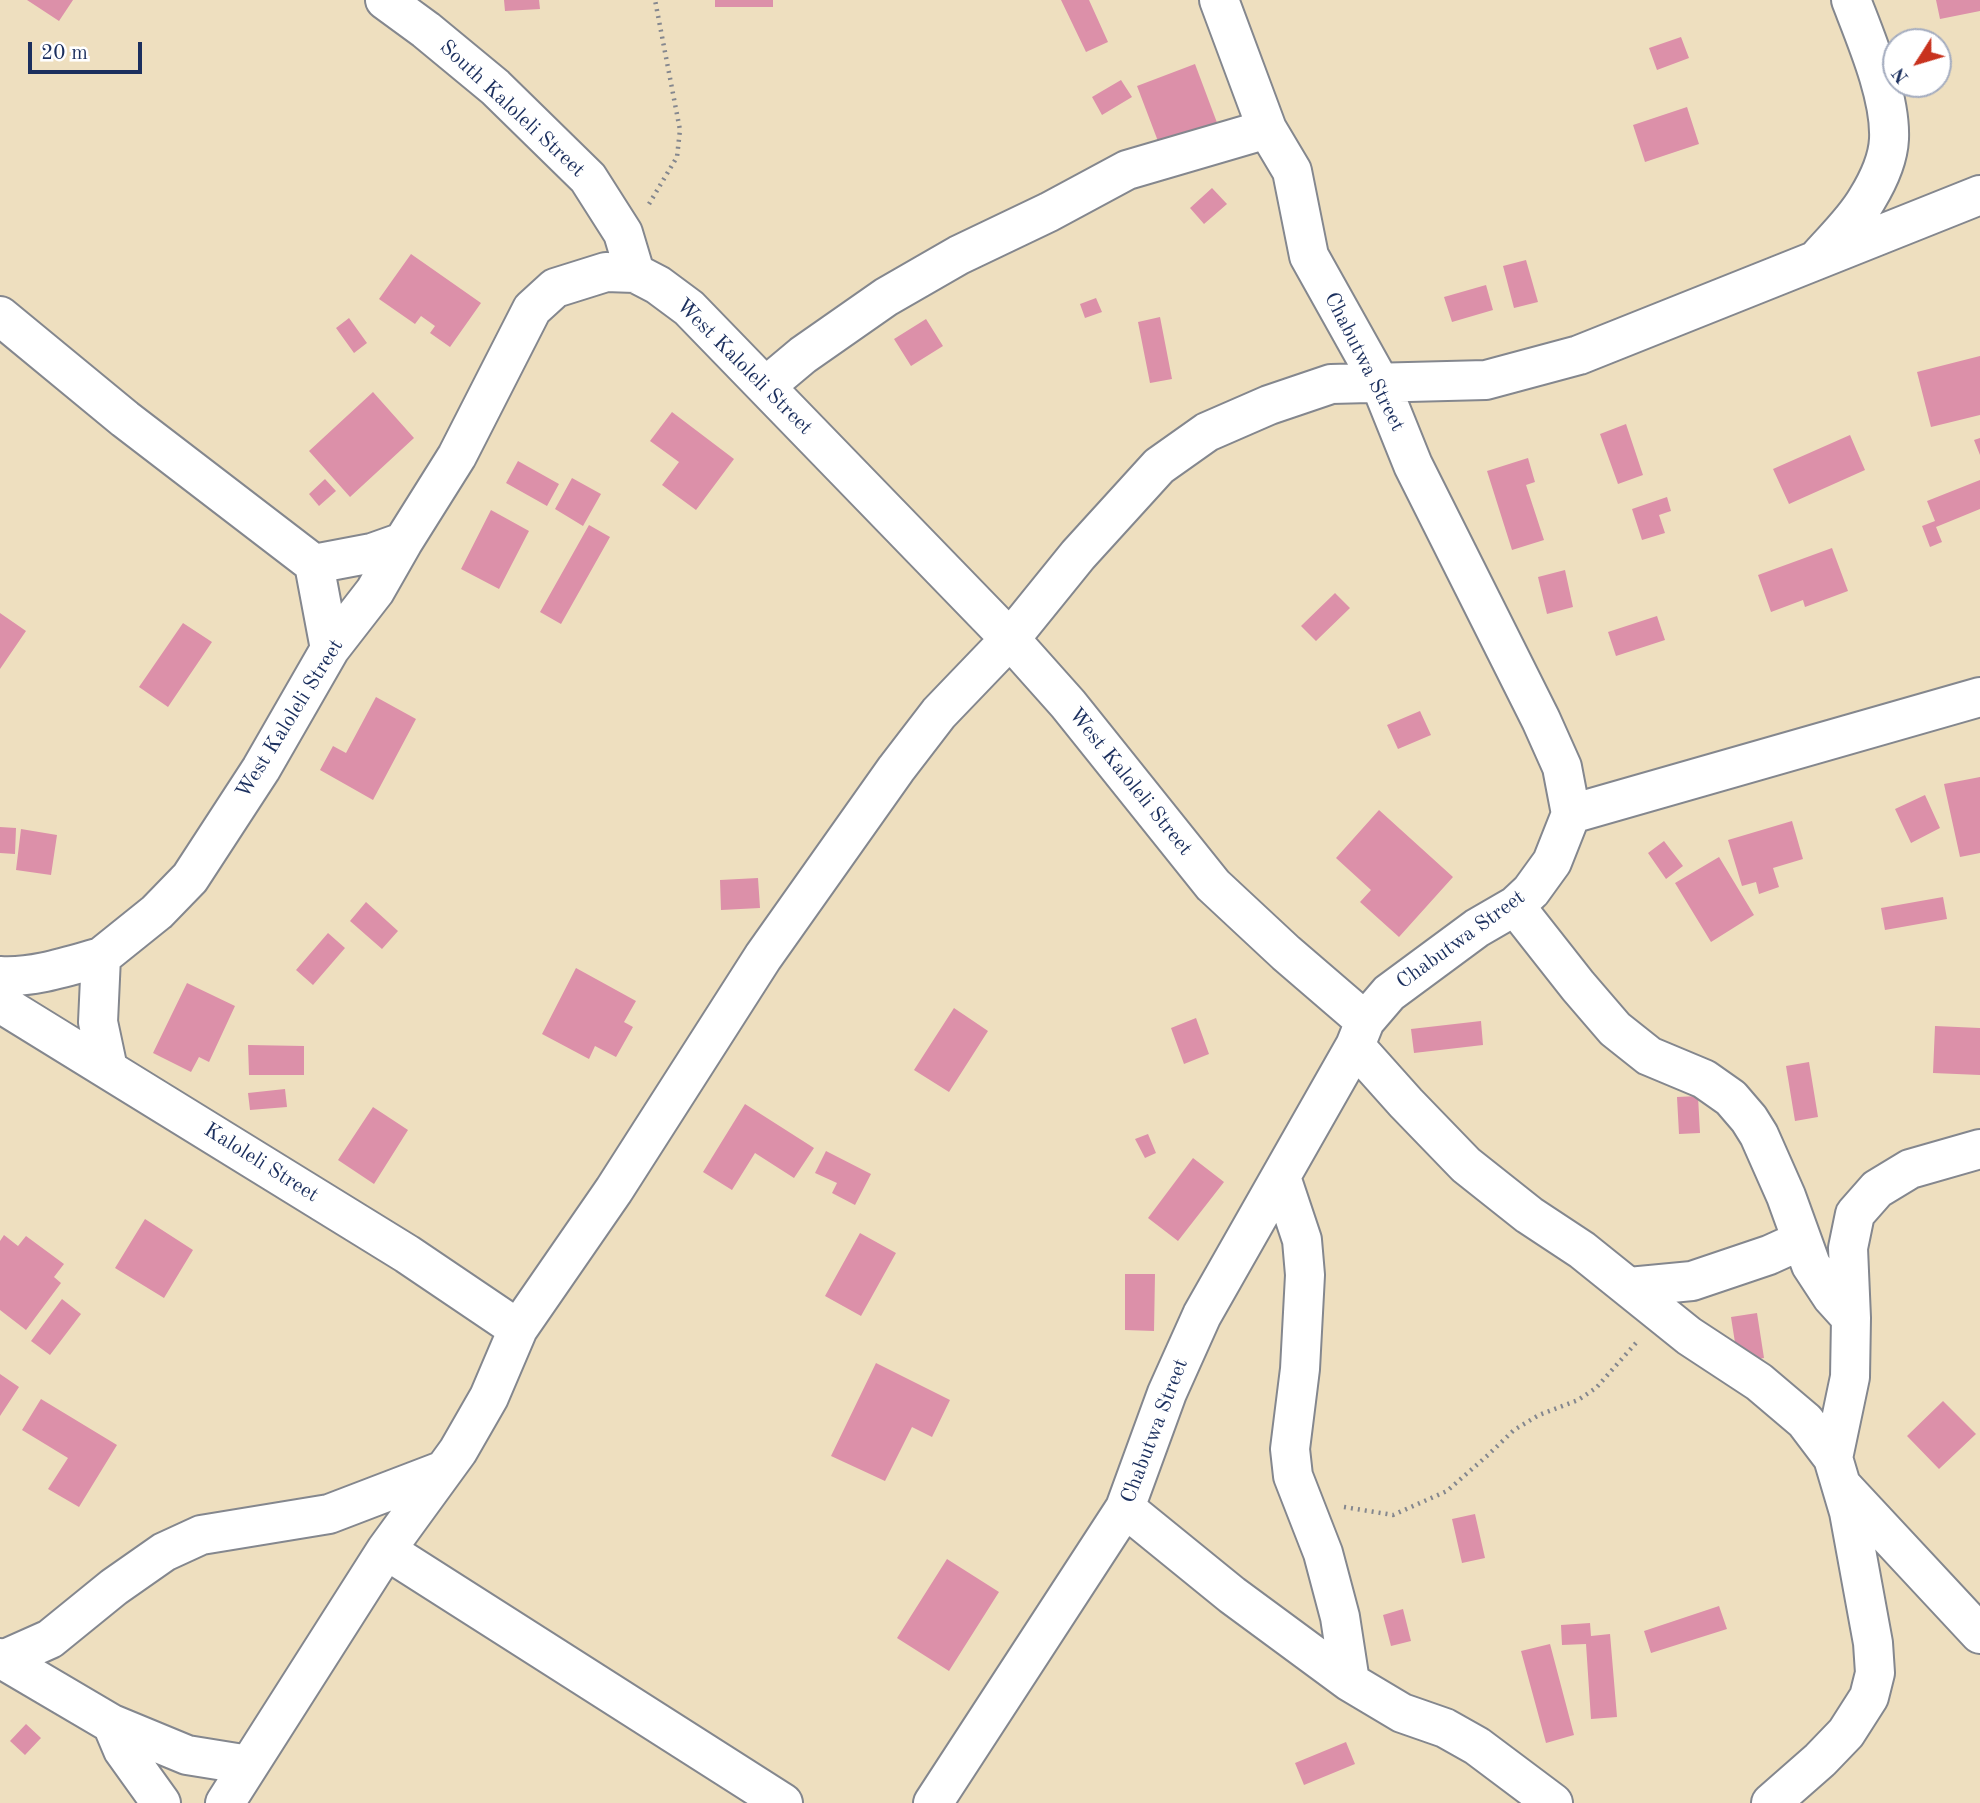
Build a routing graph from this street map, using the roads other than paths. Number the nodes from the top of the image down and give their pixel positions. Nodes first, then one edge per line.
1 (385, 0) edge
2 (1219, 0) edge
3 (1851, 0) edge
4 (1267, 129) junction
5 (1980, 195) edge
6 (1817, 260) junction
7 (635, 273) junction
8 (0, 316) edge
9 (1380, 383) junction
10 (766, 386) junction
11 (403, 542) junction
12 (314, 564) junction
13 (1010, 639) junction
14 (330, 649) junction
15 (1980, 697) edge
16 (1571, 814) junction
17 (1515, 906) junction
18 (102, 957) junction
19 (0, 976) edge
20 (0, 1003) edge
21 (1360, 1034) junction
22 (108, 1069) junction
23 (1980, 1149) edge
24 (1281, 1177) junction
25 (1802, 1240) junction
26 (1629, 1287) junction
27 (1851, 1318) junction
28 (518, 1329) junction
29 (444, 1470) junction
30 (1837, 1471) junction
31 (1125, 1508) junction
32 (386, 1550) junction
33 (1980, 1634) edge
34 (2, 1659) edge
35 (1350, 1682) junction
36 (112, 1724) junction
37 (249, 1765) junction
38 (161, 1803) edge
39 (225, 1803) edge
40 (783, 1803) edge
41 (933, 1803) edge
42 (1553, 1803) edge
43 (1771, 1803) edge

1 - 7 street, South Kaloleli Street
2 - 4 street, Chabutwa Street
3 - 6 street
4 - 9 street, Chabutwa Street
4 - 10 street
5 - 6 street
6 - 9 street
7 - 10 street, West Kaloleli Street
7 - 11 street, West Kaloleli Street
8 - 12 street
9 - 13 street
9 - 16 street, Chabutwa Street
10 - 13 street, West Kaloleli Street
11 - 12 street
11 - 14 street, West Kaloleli Street
12 - 14 street
13 - 21 street, West Kaloleli Street
13 - 28 street
14 - 18 street, West Kaloleli Street
15 - 16 street
16 - 17 street, Chabutwa Street
17 - 21 street, Chabutwa Street
17 - 25 street
18 - 19 street
18 - 22 street
20 - 22 street, Kaloleli Street
21 - 24 street, Chabutwa Street
21 - 26 street, West Kaloleli Street
22 - 28 street, Kaloleli Street
23 - 27 street
24 - 31 street, Chabutwa Street
24 - 35 street
25 - 26 street
25 - 27 street
26 - 30 street, West Kaloleli Street
27 - 30 street
28 - 29 street
29 - 32 street
29 - 34 street
30 - 33 street, West Kaloleli Street
30 - 43 street
31 - 35 street
31 - 41 street, Chabutwa Street
32 - 37 street
32 - 40 street
34 - 36 street
35 - 42 street
36 - 37 street
36 - 38 street
37 - 39 street

